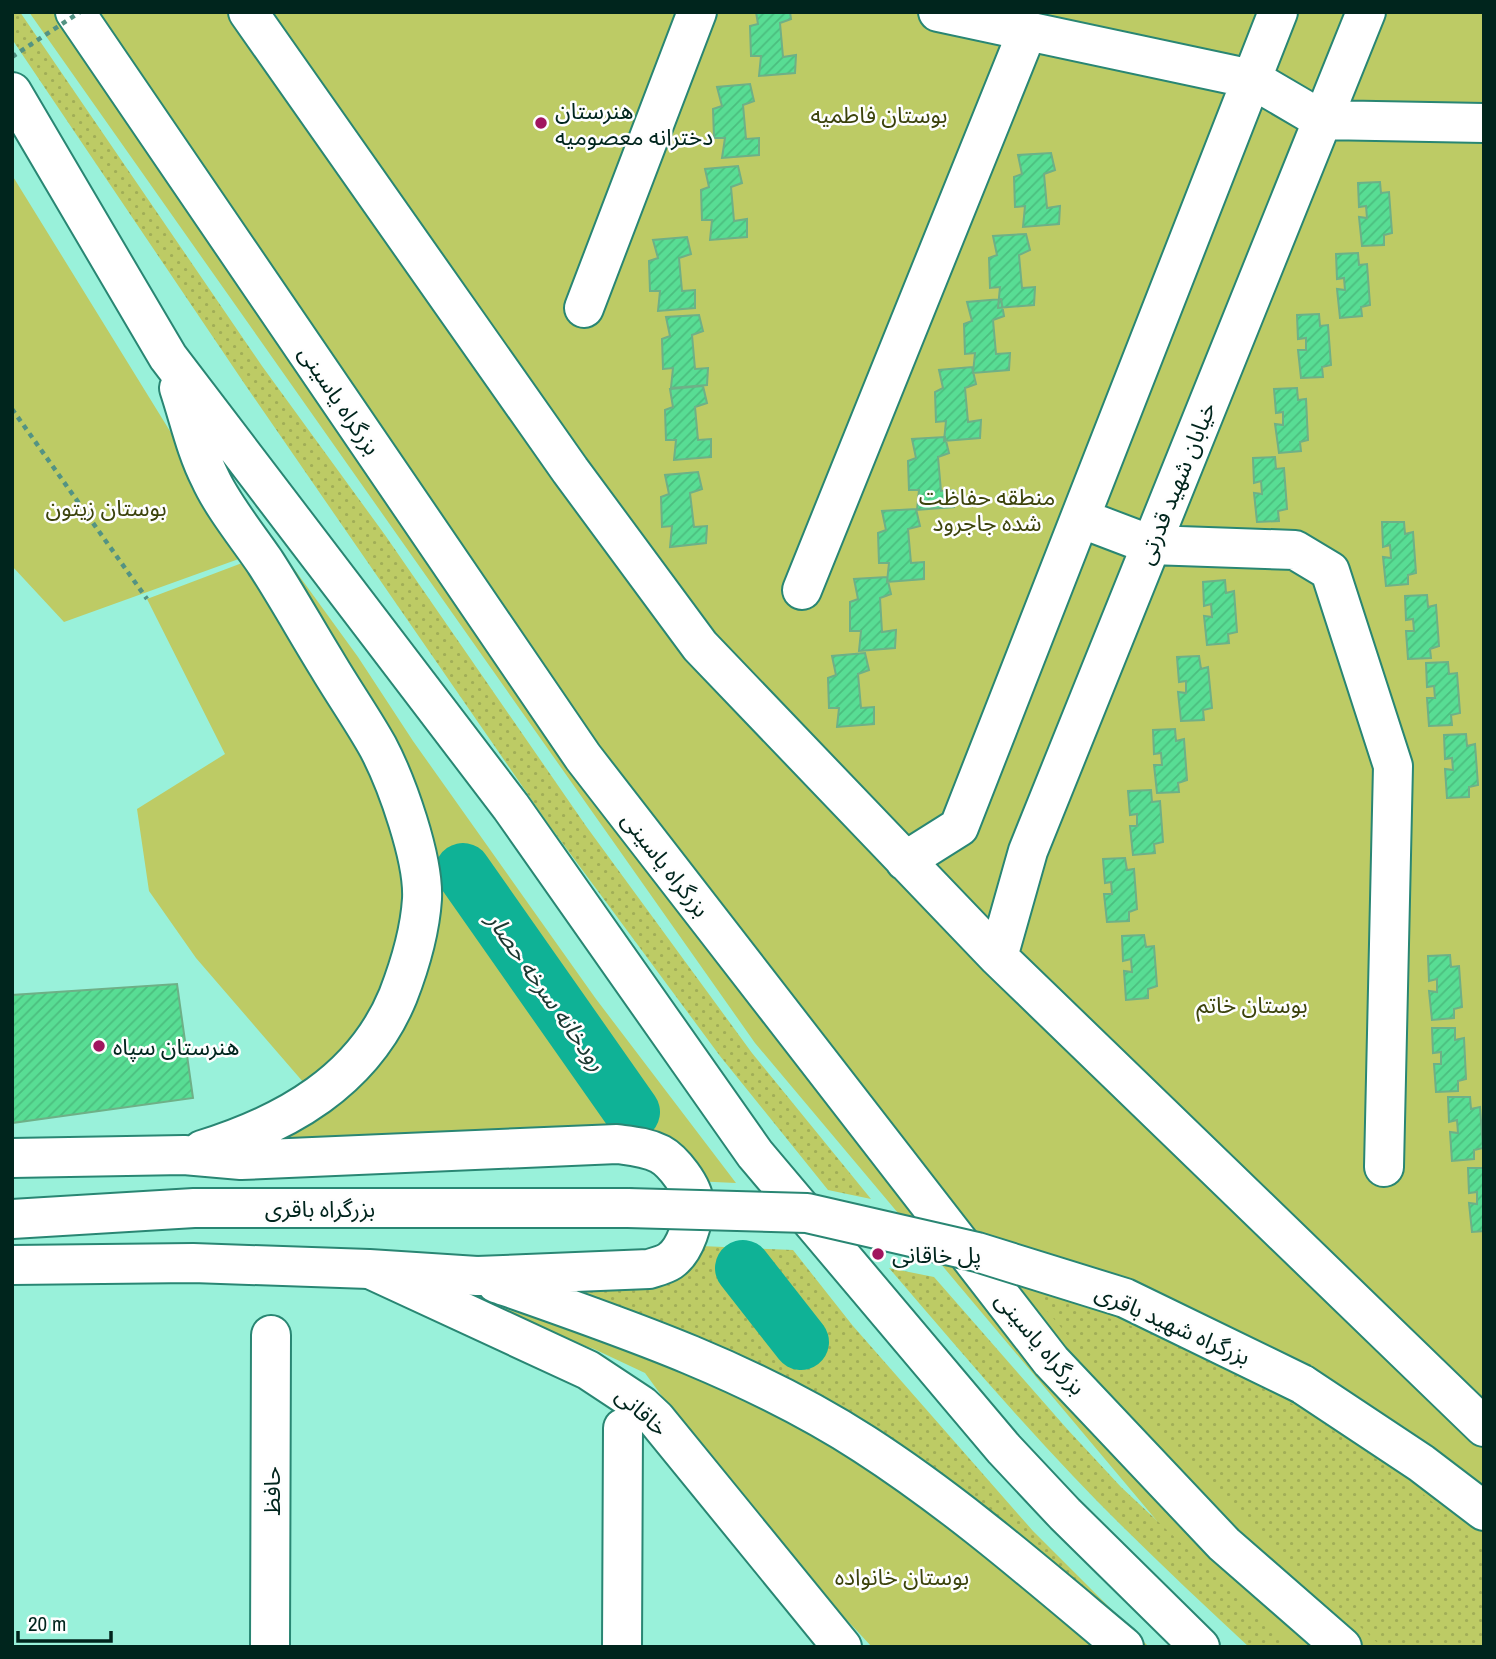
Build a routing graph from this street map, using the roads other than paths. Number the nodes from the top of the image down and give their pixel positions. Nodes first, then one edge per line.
1 (77, 12) edge
2 (248, 12) edge
3 (698, 12) edge
4 (938, 12) edge
5 (1278, 12) edge
6 (1366, 12) edge
7 (1027, 32) junction
8 (1252, 79) junction
9 (12, 92) edge
10 (1322, 120) junction
11 (1484, 123) edge
12 (584, 309) dead end
13 (168, 357) junction
14 (1080, 518) junction
15 (1151, 545) junction
16 (802, 590) dead end
17 (905, 861) junction
18 (998, 957) junction
19 (184, 1155) junction
20 (12, 1158) edge
21 (1384, 1167) dead end
22 (628, 1208) joint
23 (12, 1219) edge
24 (12, 1265) edge
25 (369, 1269) junction
26 (477, 1276) junction
27 (271, 1335) dead end
28 (1484, 1427) edge
29 (623, 1428) dead end
30 (1484, 1511) edge
31 (270, 1647) edge
32 (622, 1647) edge
33 (842, 1647) edge
34 (1124, 1647) edge
35 (1200, 1647) edge
36 (1342, 1647) edge

1 - 36 main road, بزرگراه یاسینی
2 - 17 main road
3 - 12 main road
4 - 7 main road
5 - 8 main road
6 - 10 main road, خیابان شهید قدرتی
7 - 8 main road
7 - 16 main road
8 - 10 main road
8 - 14 main road
9 - 13 main road
10 - 11 main road
10 - 15 main road, خیابان شهید قدرتی
13 - 19 main road
13 - 35 main road
14 - 15 main road
14 - 17 main road
15 - 18 main road, خیابان شهید قدرتی
15 - 21 main road
17 - 18 main road
18 - 28 main road
19 - 20 main road
19 - 26 main road
22 - 23 main road, بزرگراه باقری
22 - 30 main road, بزرگراه شهید باقری, bridge
24 - 25 main road
25 - 26 main road
25 - 33 main road, خاقانی
26 - 34 main road
27 - 31 main road, حافظ
29 - 32 main road

